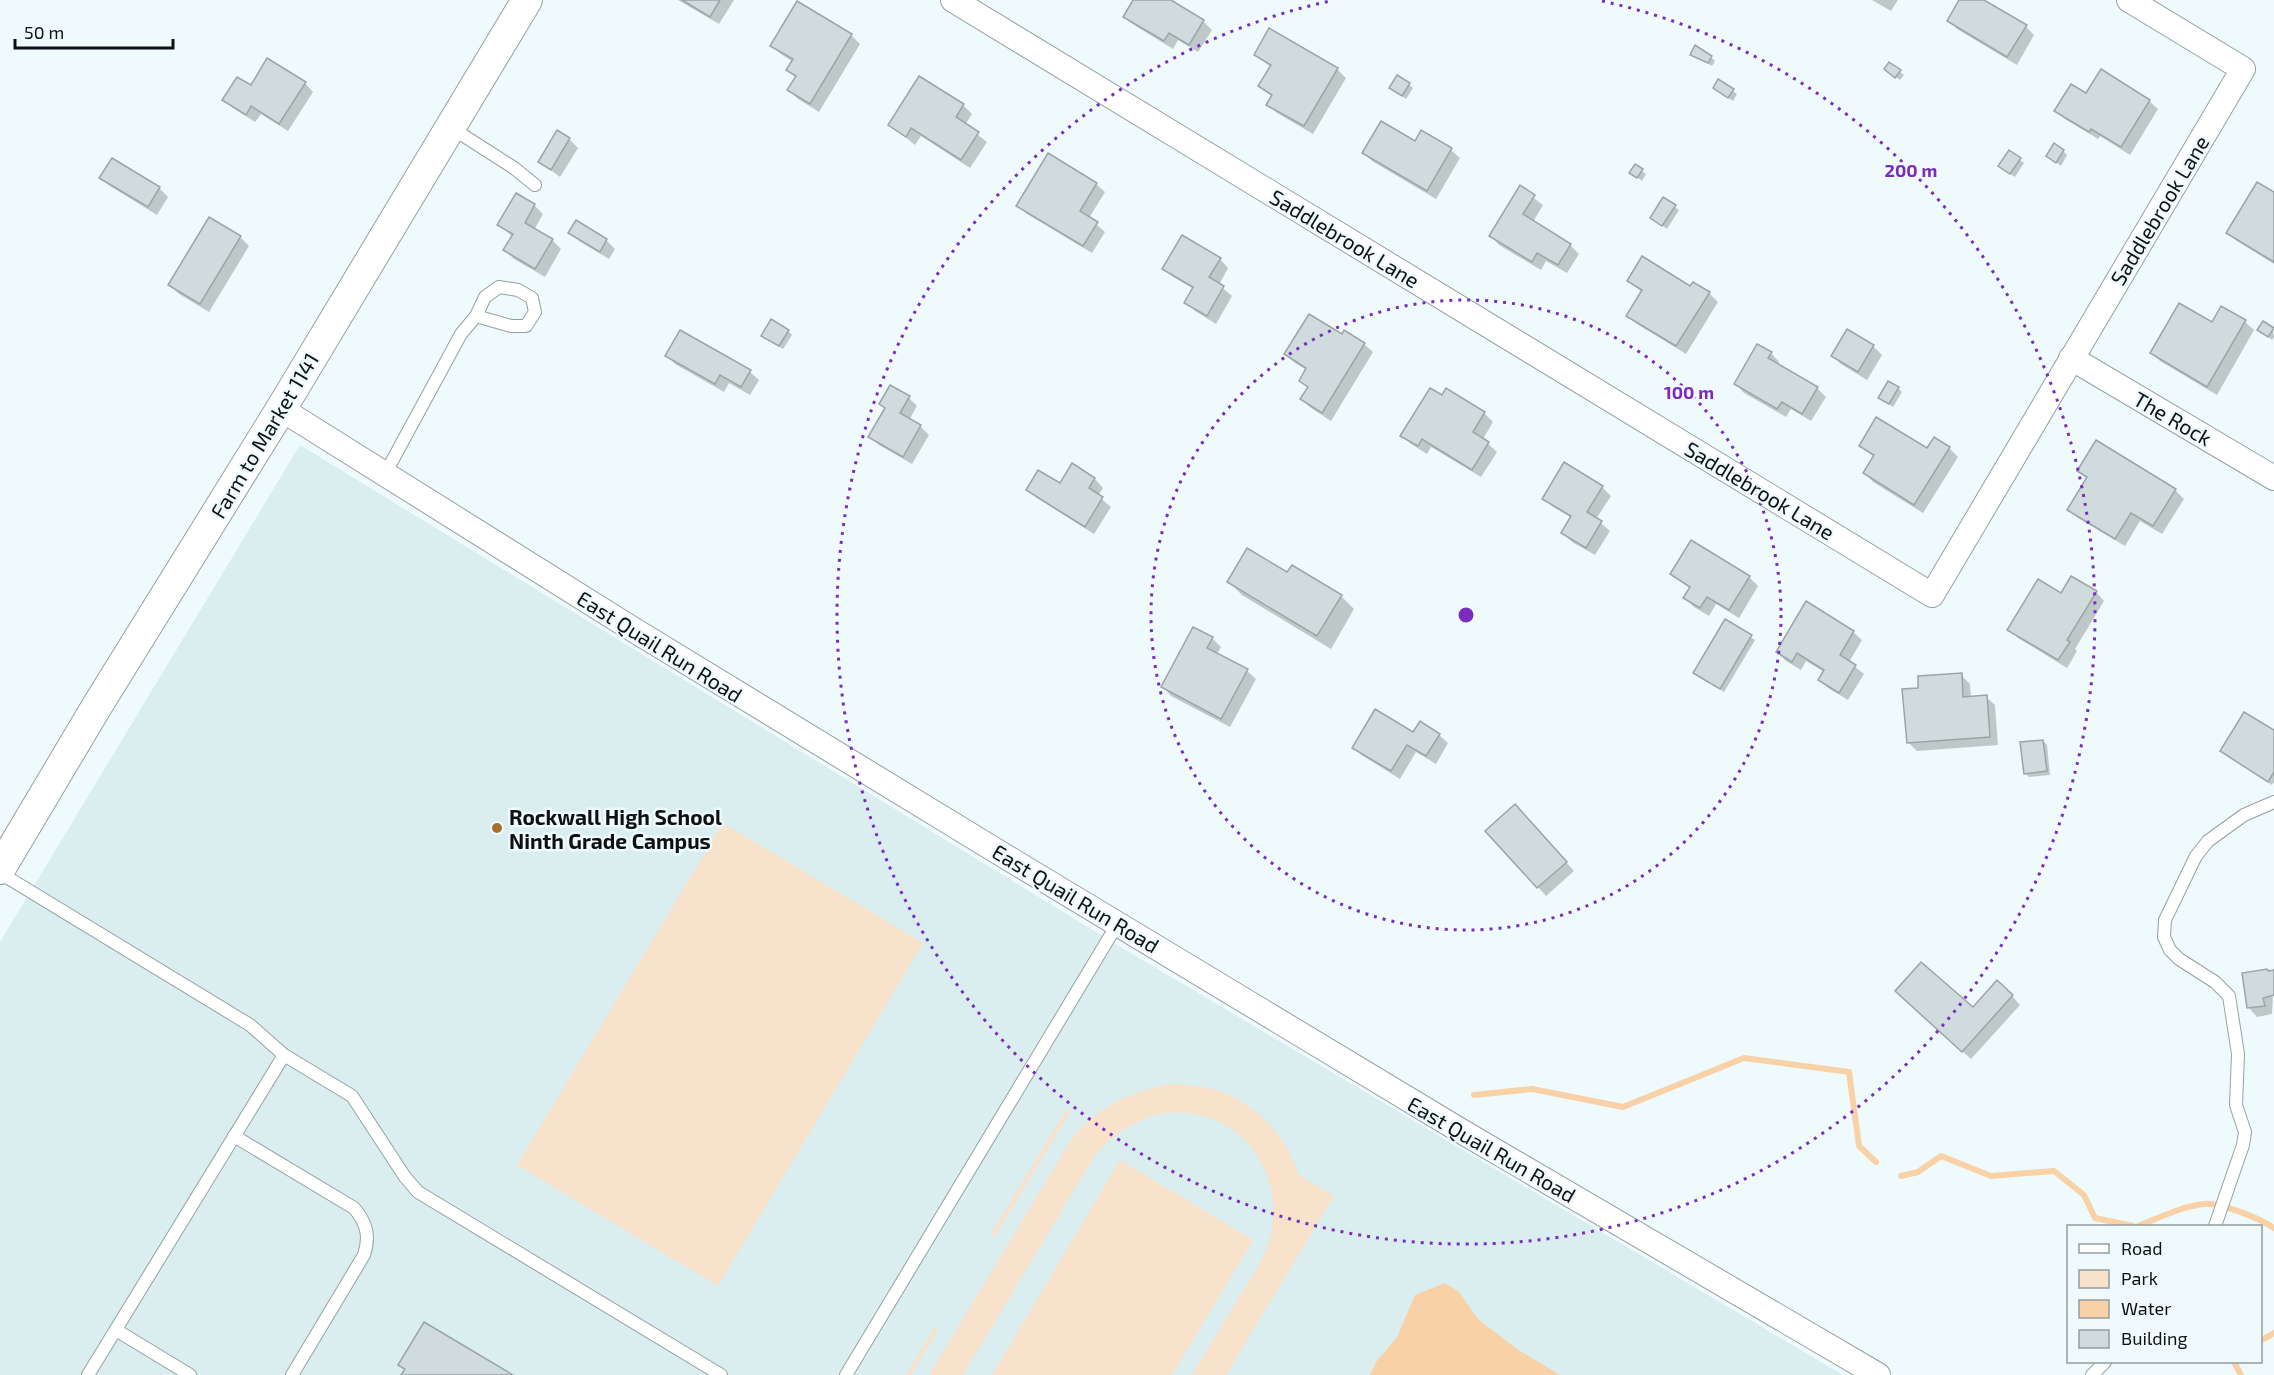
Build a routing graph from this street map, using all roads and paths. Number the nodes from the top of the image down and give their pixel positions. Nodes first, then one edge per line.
1 (526, 0) edge
2 (953, 0) edge
3 (2129, 0) edge
4 (450, 127) junction
5 (535, 185) dead end
6 (476, 316) junction
7 (2071, 358) junction
8 (281, 409) junction
9 (385, 474) junction
10 (2274, 478) edge
11 (2274, 802) edge
12 (0, 871) edge
13 (1118, 923) junction
14 (285, 1054) junction
15 (234, 1136) junction
16 (2216, 1225) edge
17 (116, 1330) junction
18 (2104, 1363) edge
19 (88, 1375) edge
20 (190, 1375) edge
21 (292, 1375) edge
22 (721, 1375) edge
23 (846, 1375) edge
24 (1878, 1375) edge
25 (2092, 1375) edge

1 - 4 street, Farm to Market 1141
2 - 7 street, Saddlebrook Lane
3 - 7 street, Saddlebrook Lane
4 - 5 lane
4 - 8 street, Farm to Market 1141
6 - 6 lane
6 - 9 lane
7 - 10 street, The Rock
8 - 9 street, East Quail Run Road
8 - 12 street, Farm to Market 1141
9 - 13 street, East Quail Run Road
11 - 16 lane
12 - 14 lane
13 - 23 lane
13 - 24 street, East Quail Run Road
14 - 15 lane
14 - 22 lane
15 - 17 lane
15 - 21 lane
17 - 19 lane
17 - 20 lane
18 - 25 lane

